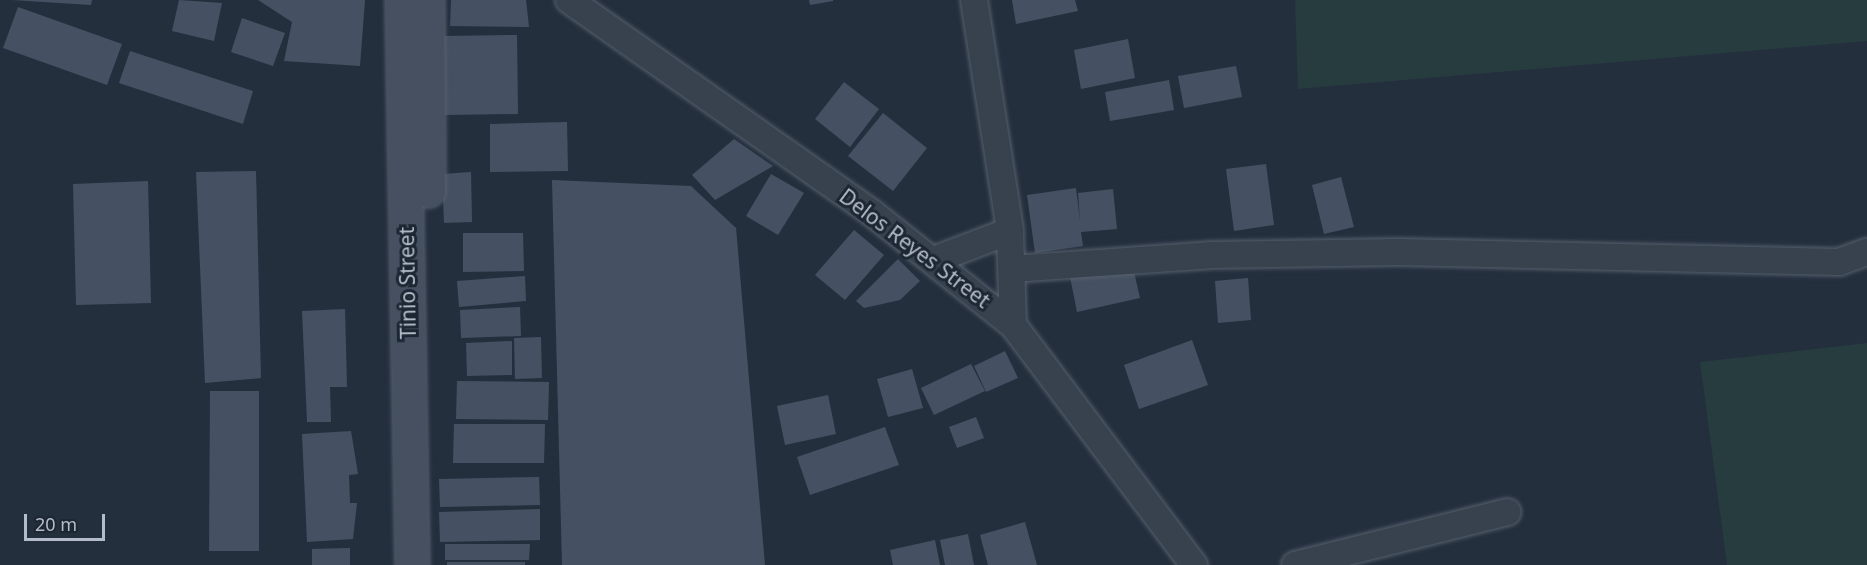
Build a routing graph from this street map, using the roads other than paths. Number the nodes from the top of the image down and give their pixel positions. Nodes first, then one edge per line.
1 (402, 0) edge
2 (427, 0) edge
3 (569, 0) edge
4 (974, 0) edge
5 (1010, 231) junction
6 (1867, 252) edge
7 (934, 260) junction
8 (1012, 269) junction
9 (1013, 325) junction
10 (1508, 512) dead end
11 (412, 565) edge
12 (429, 565) edge
13 (1194, 565) edge
14 (1295, 565) edge

1 - 11 main road, Tinio Street
2 - 12 main road, Tinio Street
3 - 7 street, Delos Reyes Street
4 - 5 street
5 - 7 street
5 - 8 street
6 - 8 street
7 - 9 street, Delos Reyes Street
8 - 9 street
9 - 13 street, Delos Reyes Street
10 - 14 street

